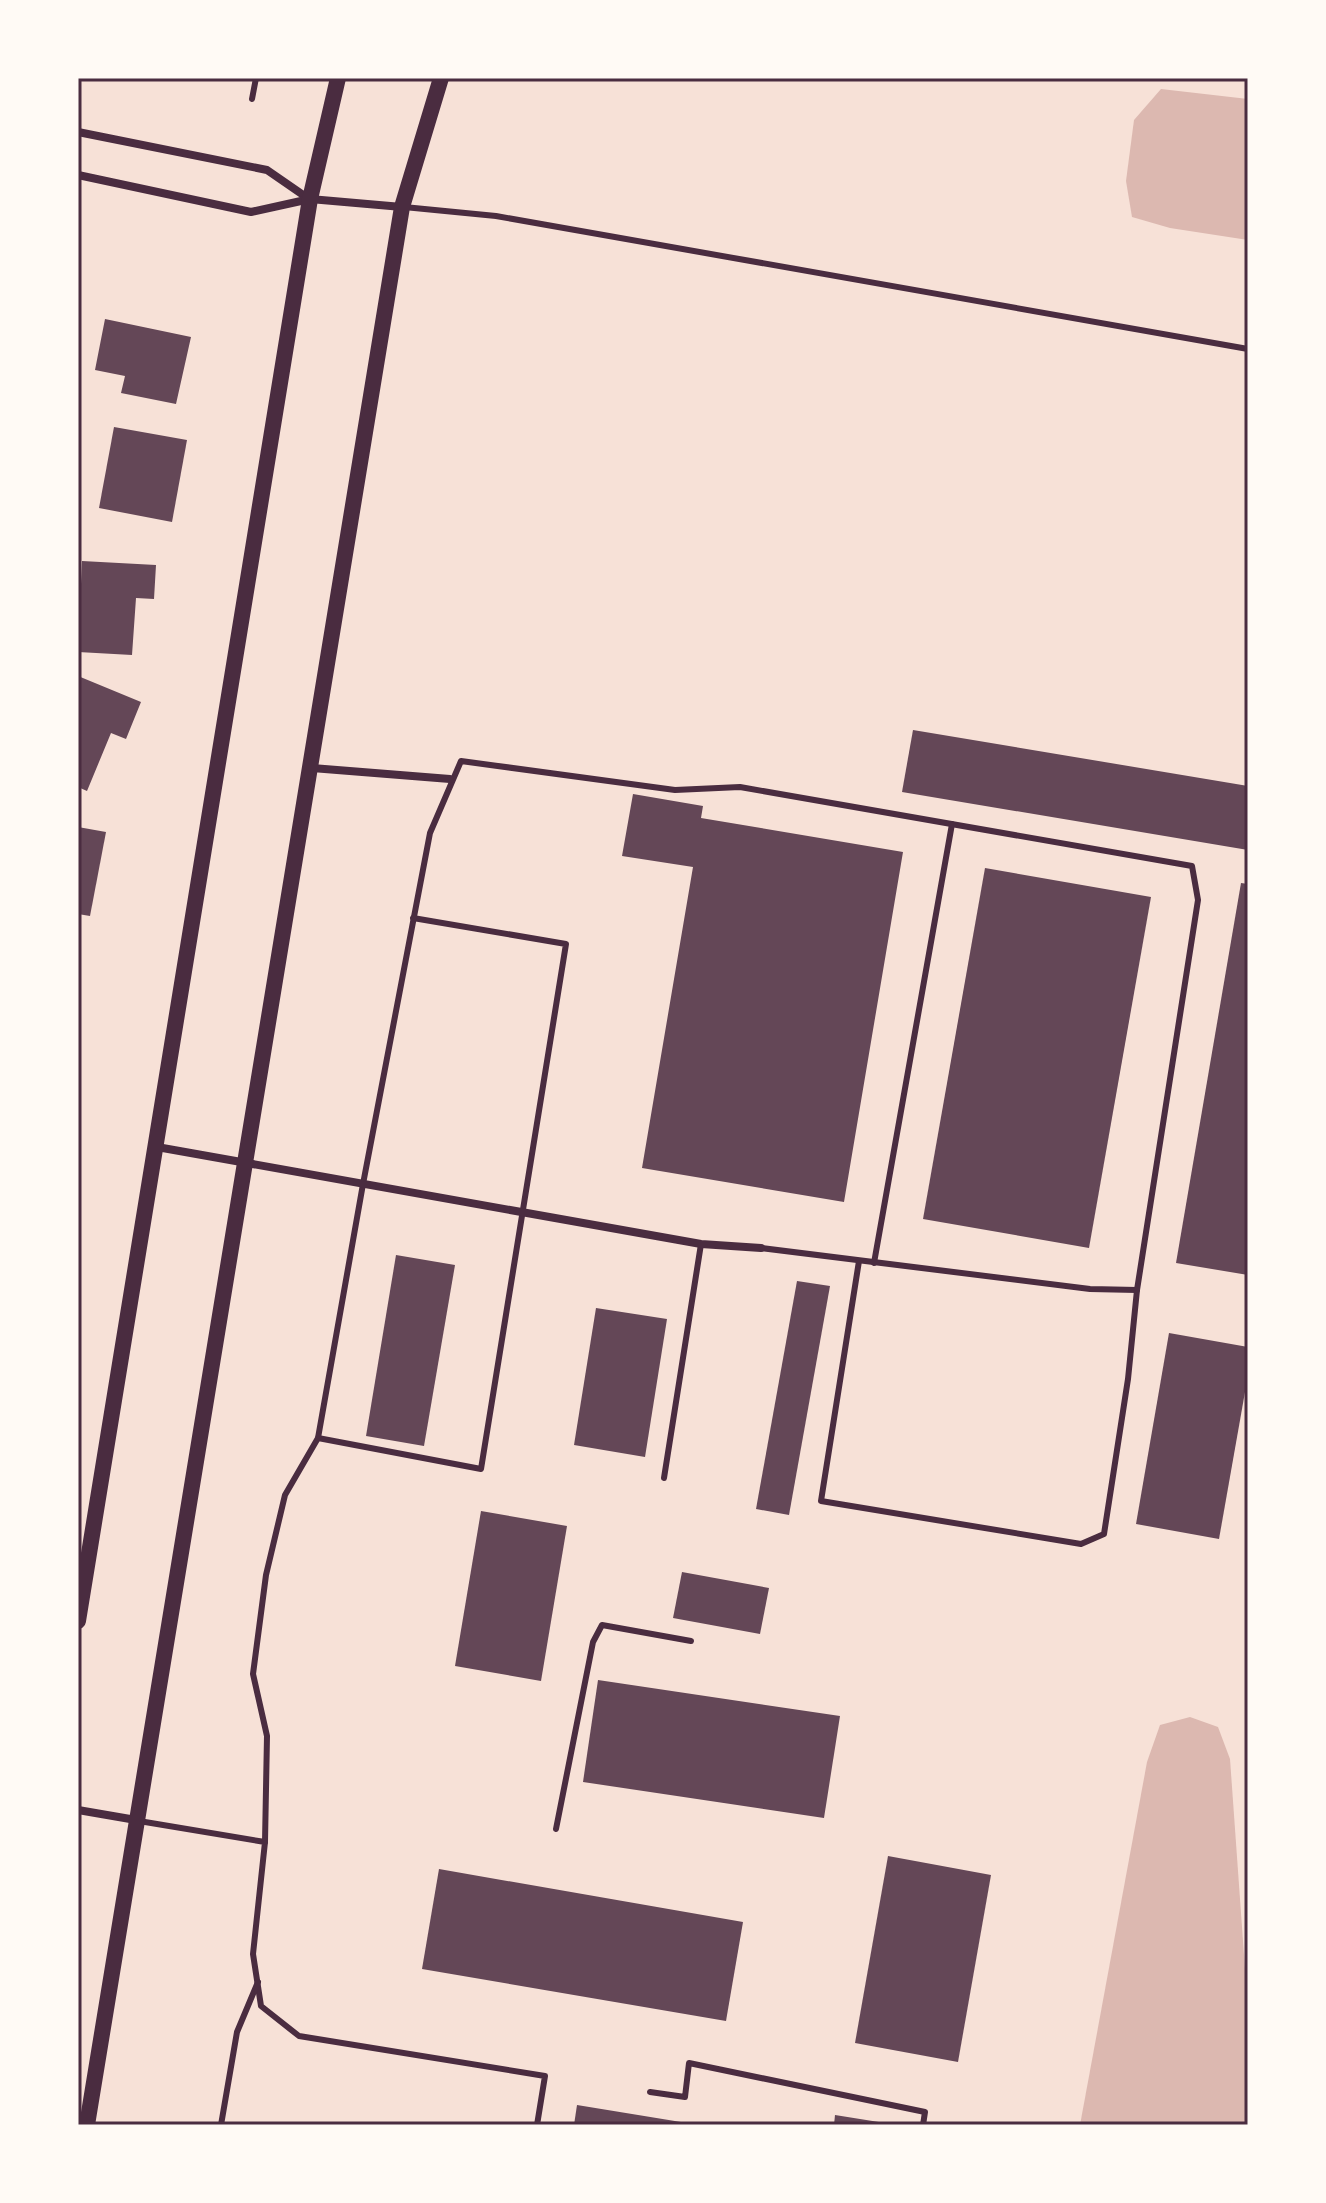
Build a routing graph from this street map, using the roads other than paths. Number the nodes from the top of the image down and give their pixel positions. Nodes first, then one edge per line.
1 (256, 78) edge
2 (338, 78) edge
3 (441, 78) edge
4 (252, 99) dead end
5 (78, 132) edge
6 (78, 175) edge
7 (310, 199) junction
8 (402, 207) junction
9 (1248, 349) edge
10 (312, 768) junction
11 (450, 779) junction
12 (952, 824) junction
13 (413, 918) junction
14 (157, 1147) junction
15 (246, 1163) junction
16 (363, 1184) junction
17 (521, 1212) junction
18 (701, 1244) junction
19 (761, 1248) joint
20 (859, 1261) junction
21 (874, 1263) junction
22 (1137, 1290) junction
23 (318, 1438) junction
24 (664, 1478) dead end
25 (78, 1621) edge
26 (691, 1641) dead end
27 (78, 1810) edge
28 (138, 1821) junction
29 (556, 1829) dead end
30 (265, 1842) junction
31 (258, 1982) junction
32 (650, 2092) dead end
33 (87, 2125) edge
34 (221, 2125) edge
35 (537, 2125) edge
36 (923, 2125) edge

1 - 4 lane
2 - 7 main road
3 - 8 main road
5 - 7 street
6 - 7 street
7 - 8 street
7 - 14 main road
8 - 9 lane
8 - 10 main road
10 - 11 street
10 - 15 main road
11 - 12 lane
11 - 13 lane
12 - 21 lane
12 - 22 lane
13 - 16 lane
13 - 17 lane
14 - 15 street
14 - 25 main road
15 - 16 street
15 - 28 main road
16 - 17 street
16 - 23 lane
17 - 18 street
17 - 23 lane
18 - 19 street
18 - 24 lane
19 - 20 lane
20 - 21 lane
20 - 22 lane
21 - 22 lane
23 - 30 lane
26 - 29 lane
27 - 28 street
28 - 30 lane
28 - 33 main road
30 - 31 lane
31 - 34 lane
31 - 35 lane
32 - 36 lane

